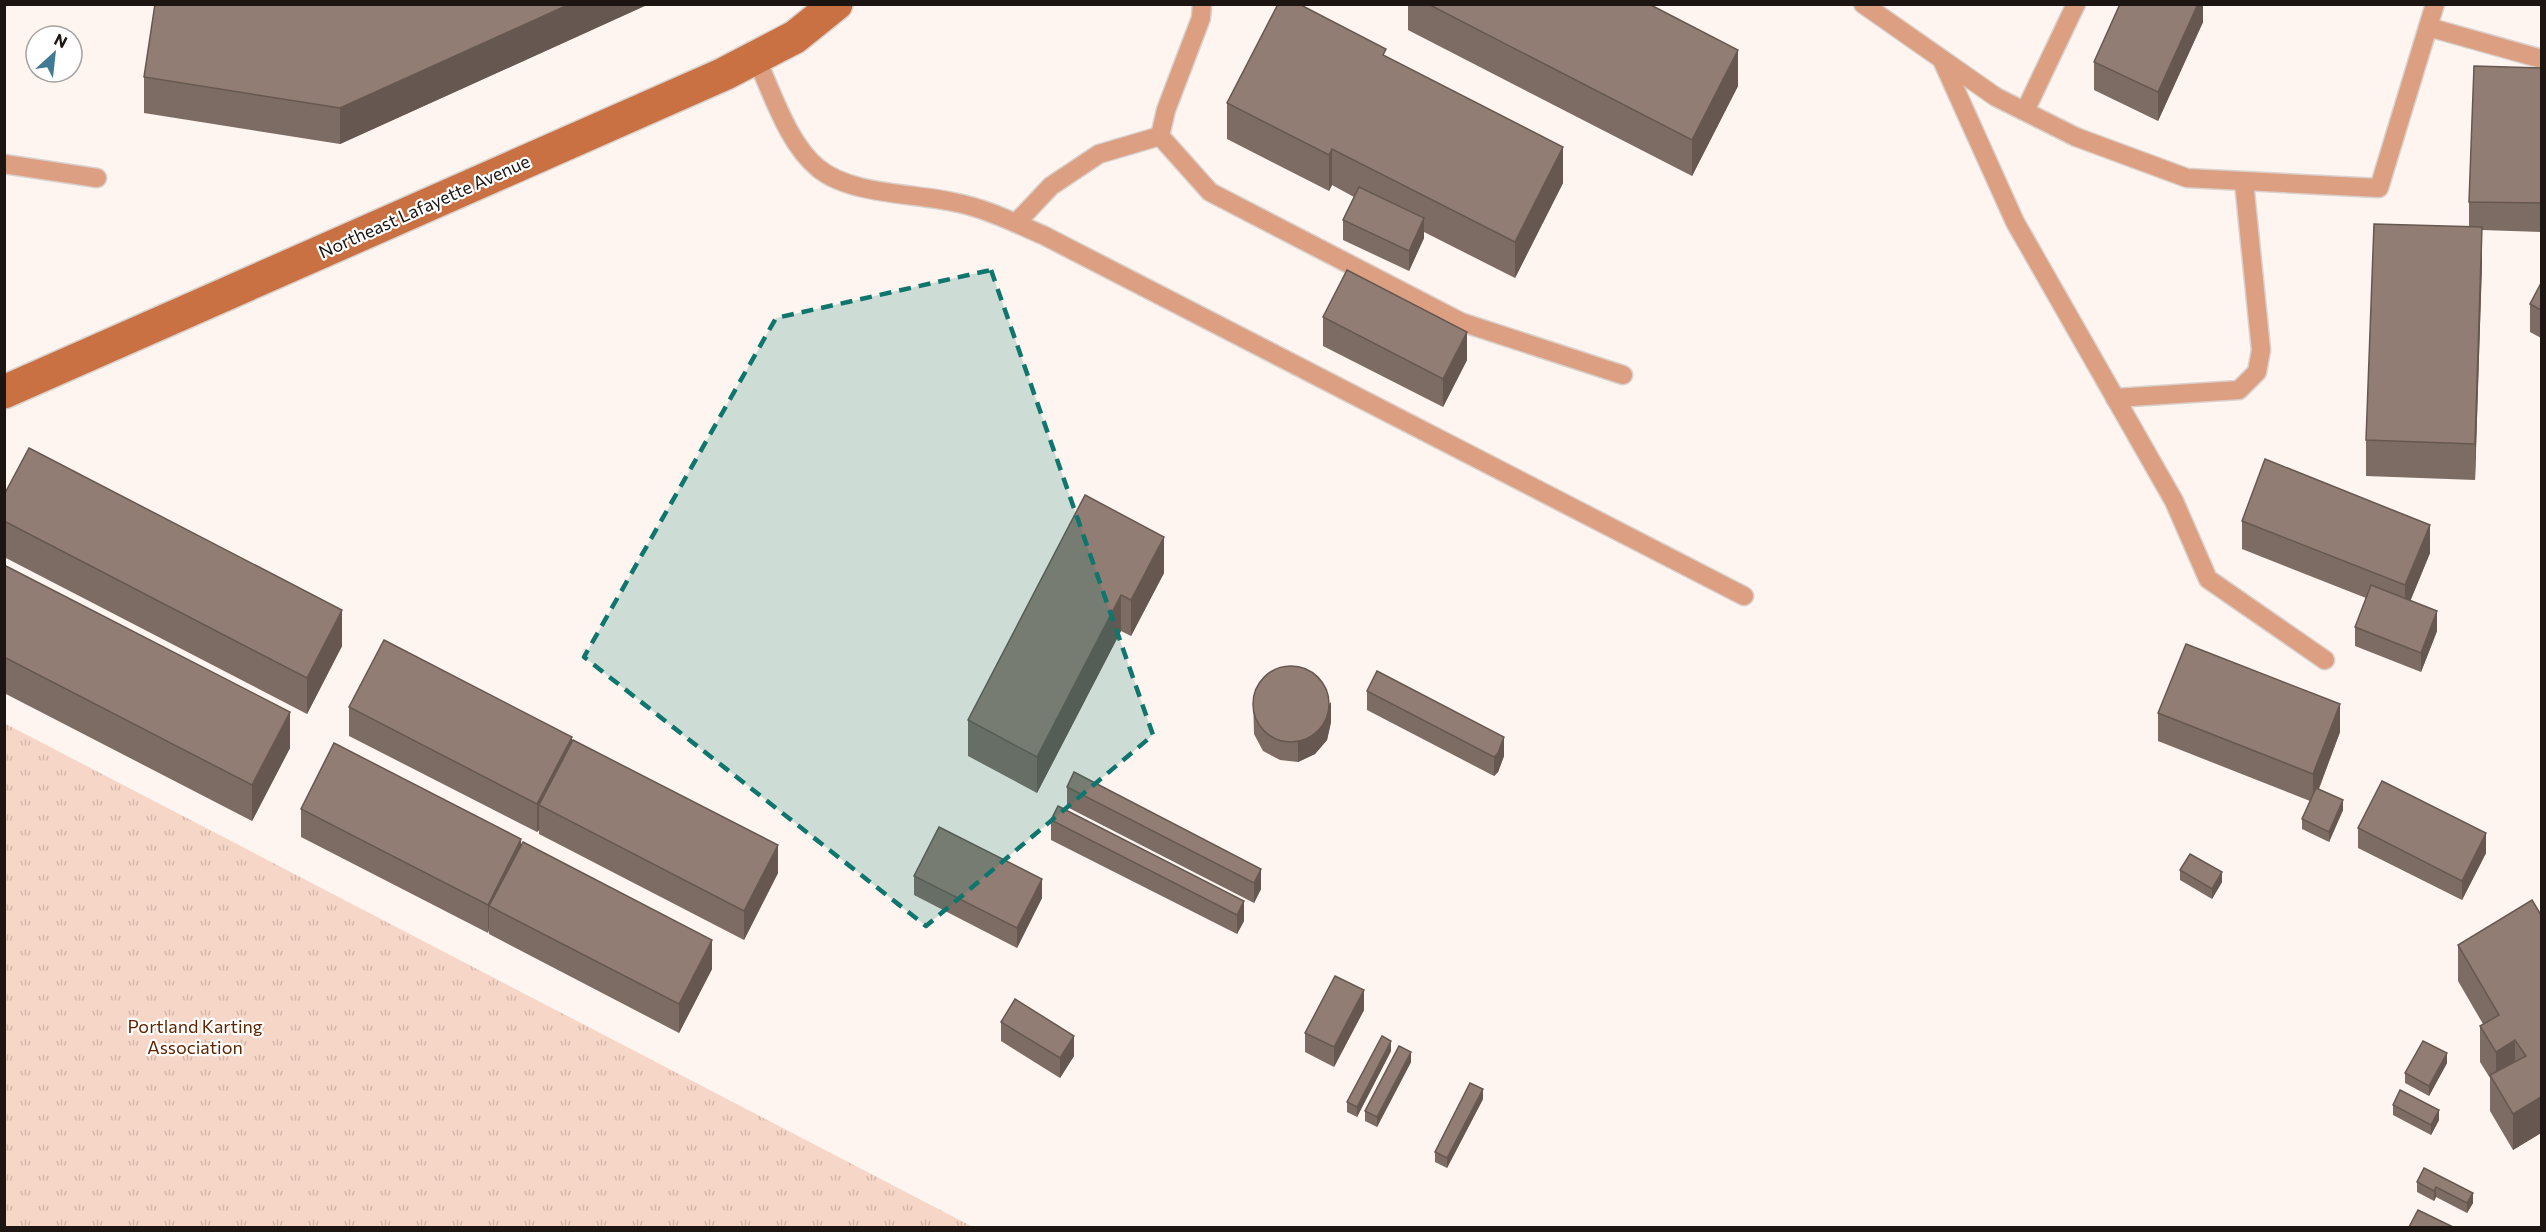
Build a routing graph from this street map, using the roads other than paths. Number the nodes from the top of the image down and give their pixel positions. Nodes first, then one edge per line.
1 (836, 4) edge
2 (1202, 4) edge
3 (1863, 4) edge
4 (2076, 4) edge
5 (2435, 4) edge
6 (2428, 27) junction
7 (756, 58) junction
8 (1941, 58) junction
9 (2541, 59) edge
10 (2025, 111) junction
11 (1160, 136) junction
12 (4, 164) edge
13 (97, 178) dead end
14 (2244, 182) junction
15 (1016, 223) junction
16 (1623, 375) dead end
17 (4, 392) edge
18 (2115, 398) junction
19 (1744, 596) dead end
20 (2325, 660) dead end

1 - 7 main road, Northeast Lafayette Avenue
2 - 11 lane
3 - 8 lane
4 - 10 lane
5 - 6 lane
6 - 9 lane
6 - 14 lane
7 - 15 lane
7 - 17 main road, Northeast Lafayette Avenue
8 - 10 lane
8 - 18 lane
10 - 14 lane
11 - 15 lane
11 - 16 lane
12 - 13 lane
14 - 18 lane
15 - 19 lane
18 - 20 lane

